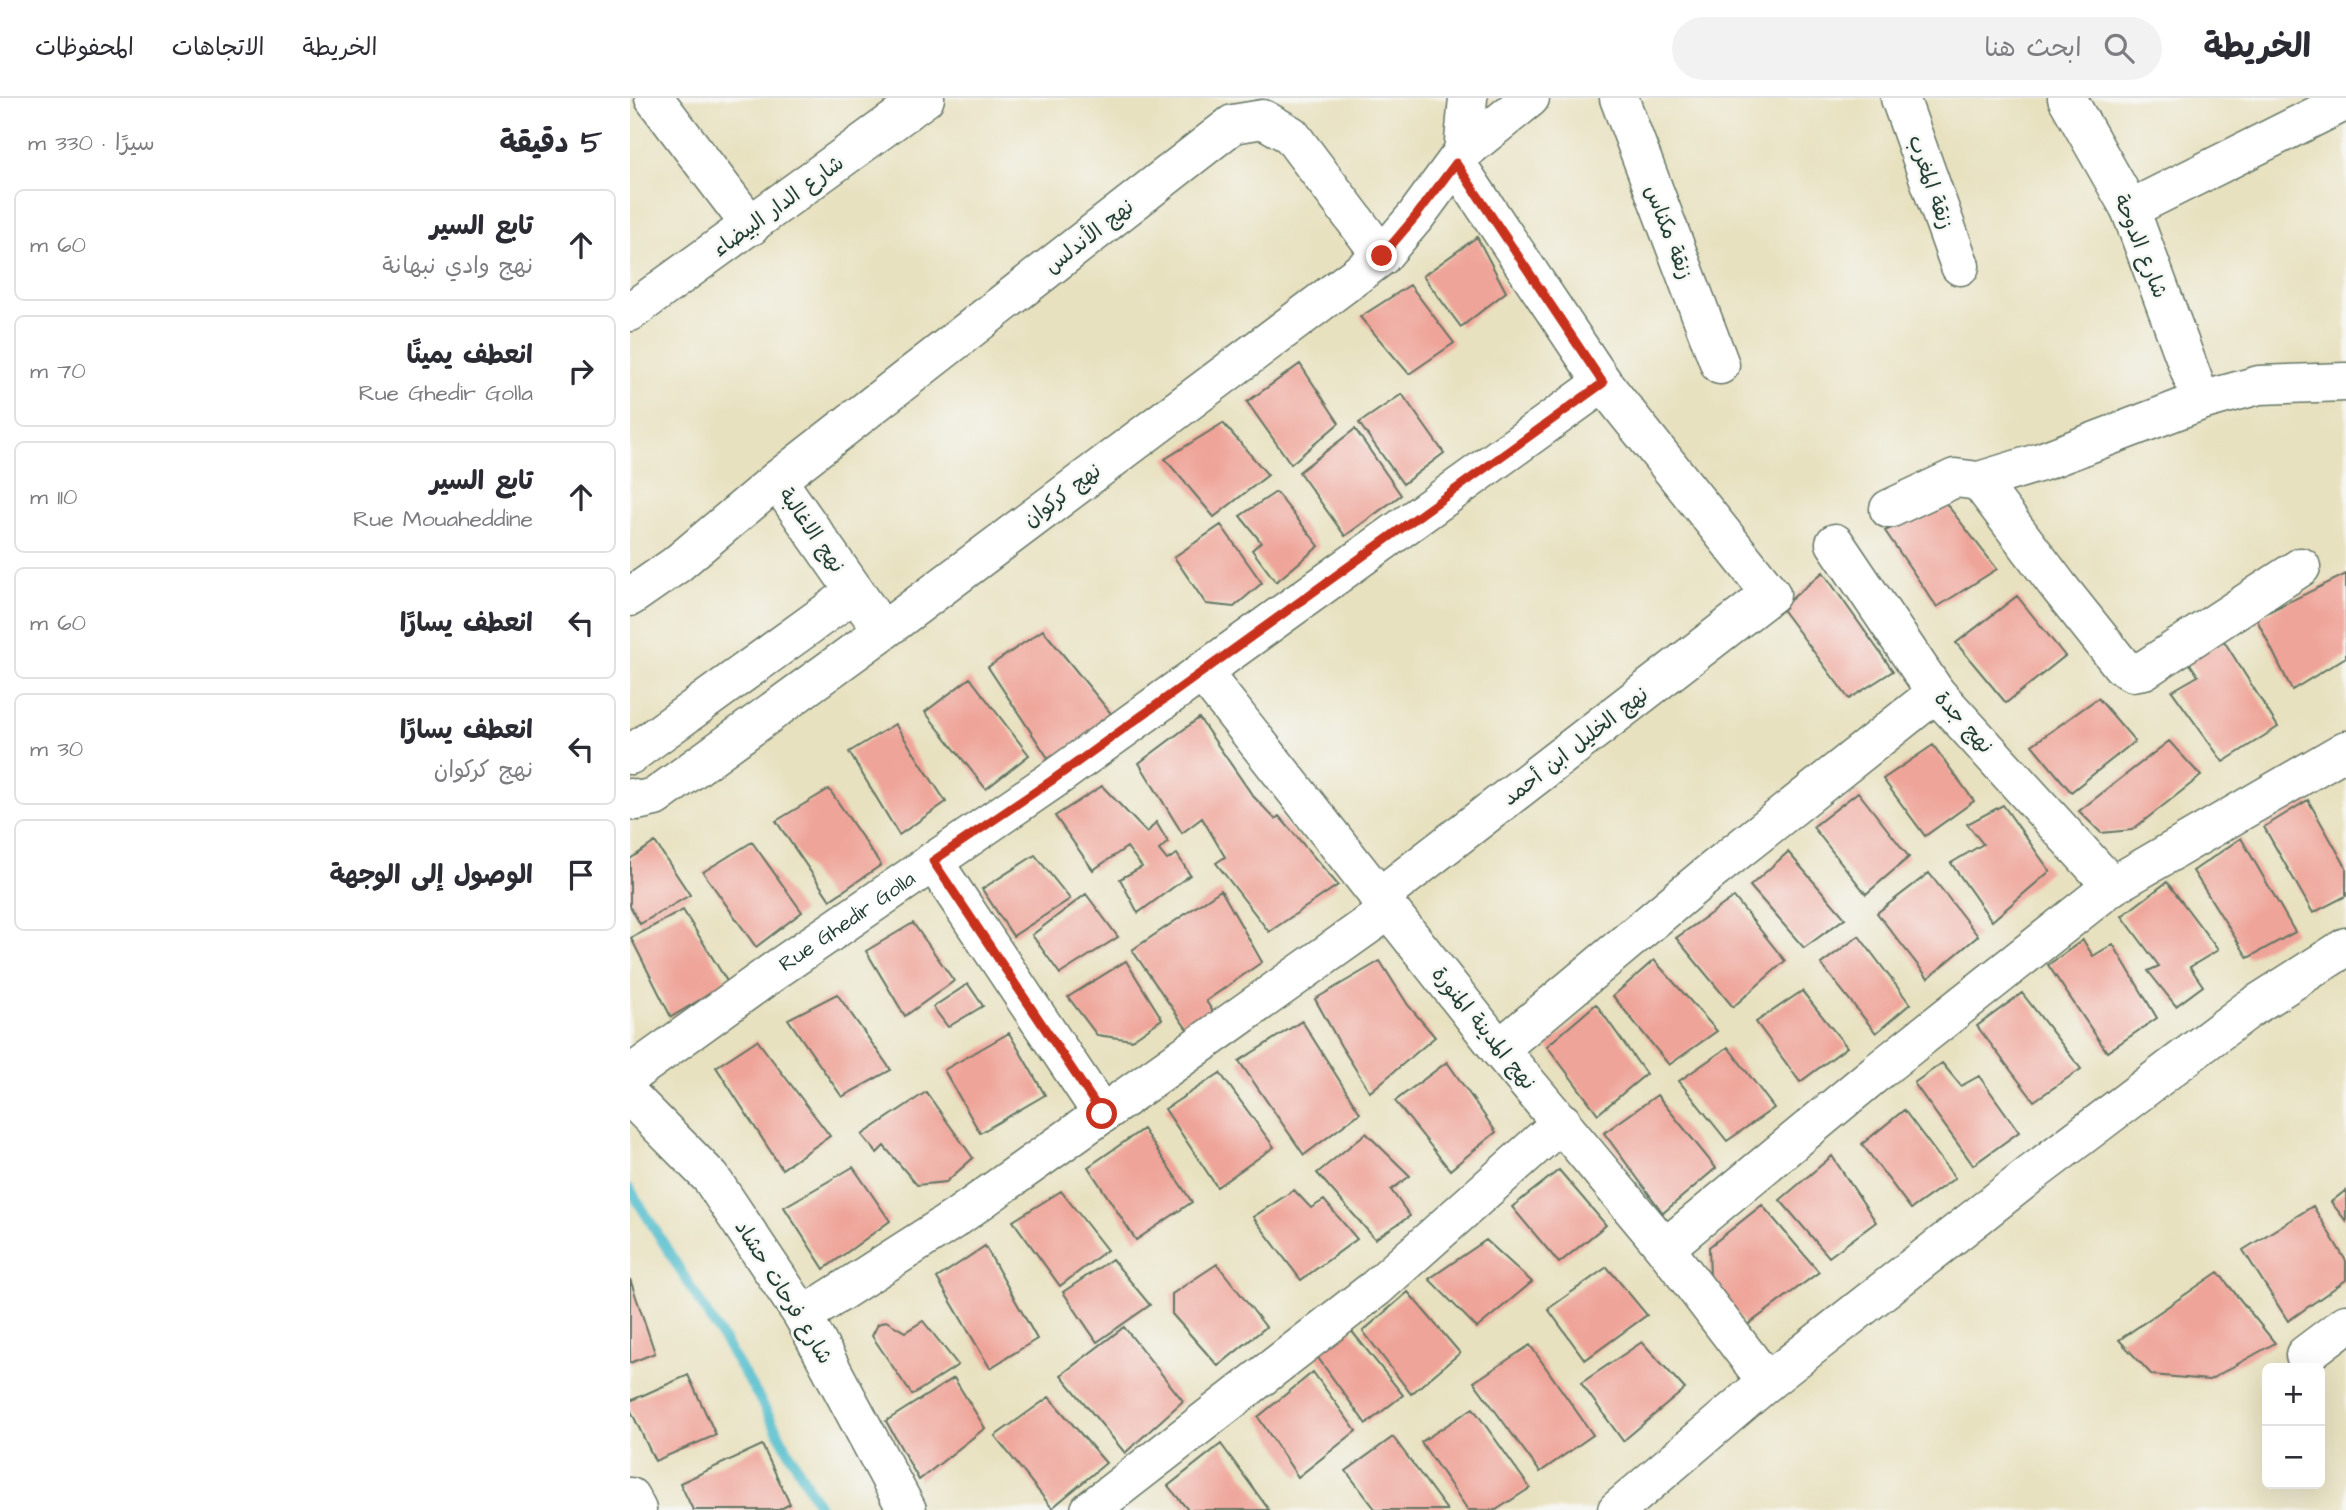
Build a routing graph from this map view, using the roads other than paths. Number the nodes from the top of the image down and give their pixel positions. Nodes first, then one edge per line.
1 (654, 98) edge
2 (925, 98) edge
3 (1468, 98) edge
4 (1530, 98) edge
5 (1619, 98) edge
6 (1900, 98) edge
7 (2067, 98) edge
8 (2346, 101) edge
9 (1460, 157) junction
10 (2130, 209) junction
11 (751, 226) junction
12 (1382, 256) junction
13 (1960, 266) dead end
14 (630, 312) edge
15 (1720, 365) dead end
16 (2346, 382) edge
17 (1603, 383) junction
18 (2201, 401) junction
19 (778, 480) junction
20 (1979, 481) junction
21 (1889, 509) dead end
22 (1835, 543) dead end
23 (2301, 567) dead end
24 (855, 592) junction
25 (630, 597) edge
26 (883, 631) junction
27 (1202, 673) junction
28 (1936, 693) junction
29 (2346, 750) edge
30 (630, 755) edge
31 (630, 798) edge
32 (933, 861) junction
33 (2112, 886) junction
34 (1384, 904) junction
35 (2346, 947) edge
36 (1499, 1049) junction
37 (630, 1075) edge
38 (630, 1096) edge
39 (1102, 1114) junction
40 (1562, 1122) junction
41 (1665, 1248) junction
42 (803, 1316) junction
43 (2346, 1324) edge
44 (2305, 1355) dead end
45 (1767, 1382) junction
46 (630, 1497) edge
47 (637, 1510) edge
48 (907, 1510) edge
49 (1090, 1510) edge
50 (1617, 1510) edge

1 - 11 street
2 - 11 street, شارع الدار البيضاء
3 - 9 street
4 - 9 street, نهج كركوان
5 - 15 street, زنقة مكناس
6 - 13 street, زنقة المغرب
7 - 10 street, شارع الدوحة
8 - 10 street
9 - 12 street, نهج كركوان
9 - 17 street
10 - 18 street, شارع الدوحة
11 - 14 street, شارع الدار البيضاء
12 - 19 street, نهج الأندلس
12 - 26 street, نهج كركوان
16 - 18 street
17 - 27 street, Rue Ghedir Golla
17 - 34 street, نهج الخليل ابن أحمد
18 - 20 street
19 - 24 street, نهج الاغالبة
19 - 25 street, نهج الاغالبة
20 - 21 street
20 - 23 street
22 - 28 street, نهج جدة
24 - 26 street, نهج الاغالبة
24 - 30 street
26 - 31 street, نهج كركوان
27 - 32 street, Rue Ghedir Golla
27 - 34 street, نهج المدينة المنورة
28 - 33 street, نهج جدة
28 - 36 street
29 - 33 street
32 - 37 street, Rue Ghedir Golla
32 - 39 street
33 - 41 street
34 - 36 street, نهج المدينة المنورة
34 - 39 street, نهج الخليل ابن أحمد
35 - 45 street
36 - 40 street, نهج المدينة المنورة
38 - 42 street, شارع فرحات حشاد
39 - 42 street, نهج الخليل ابن أحمد
40 - 41 street, نهج المدينة المنورة
40 - 49 street
41 - 45 street, نهج المدينة المنورة
42 - 48 street, شارع فرحات حشاد
43 - 44 street
45 - 50 street
46 - 47 street

